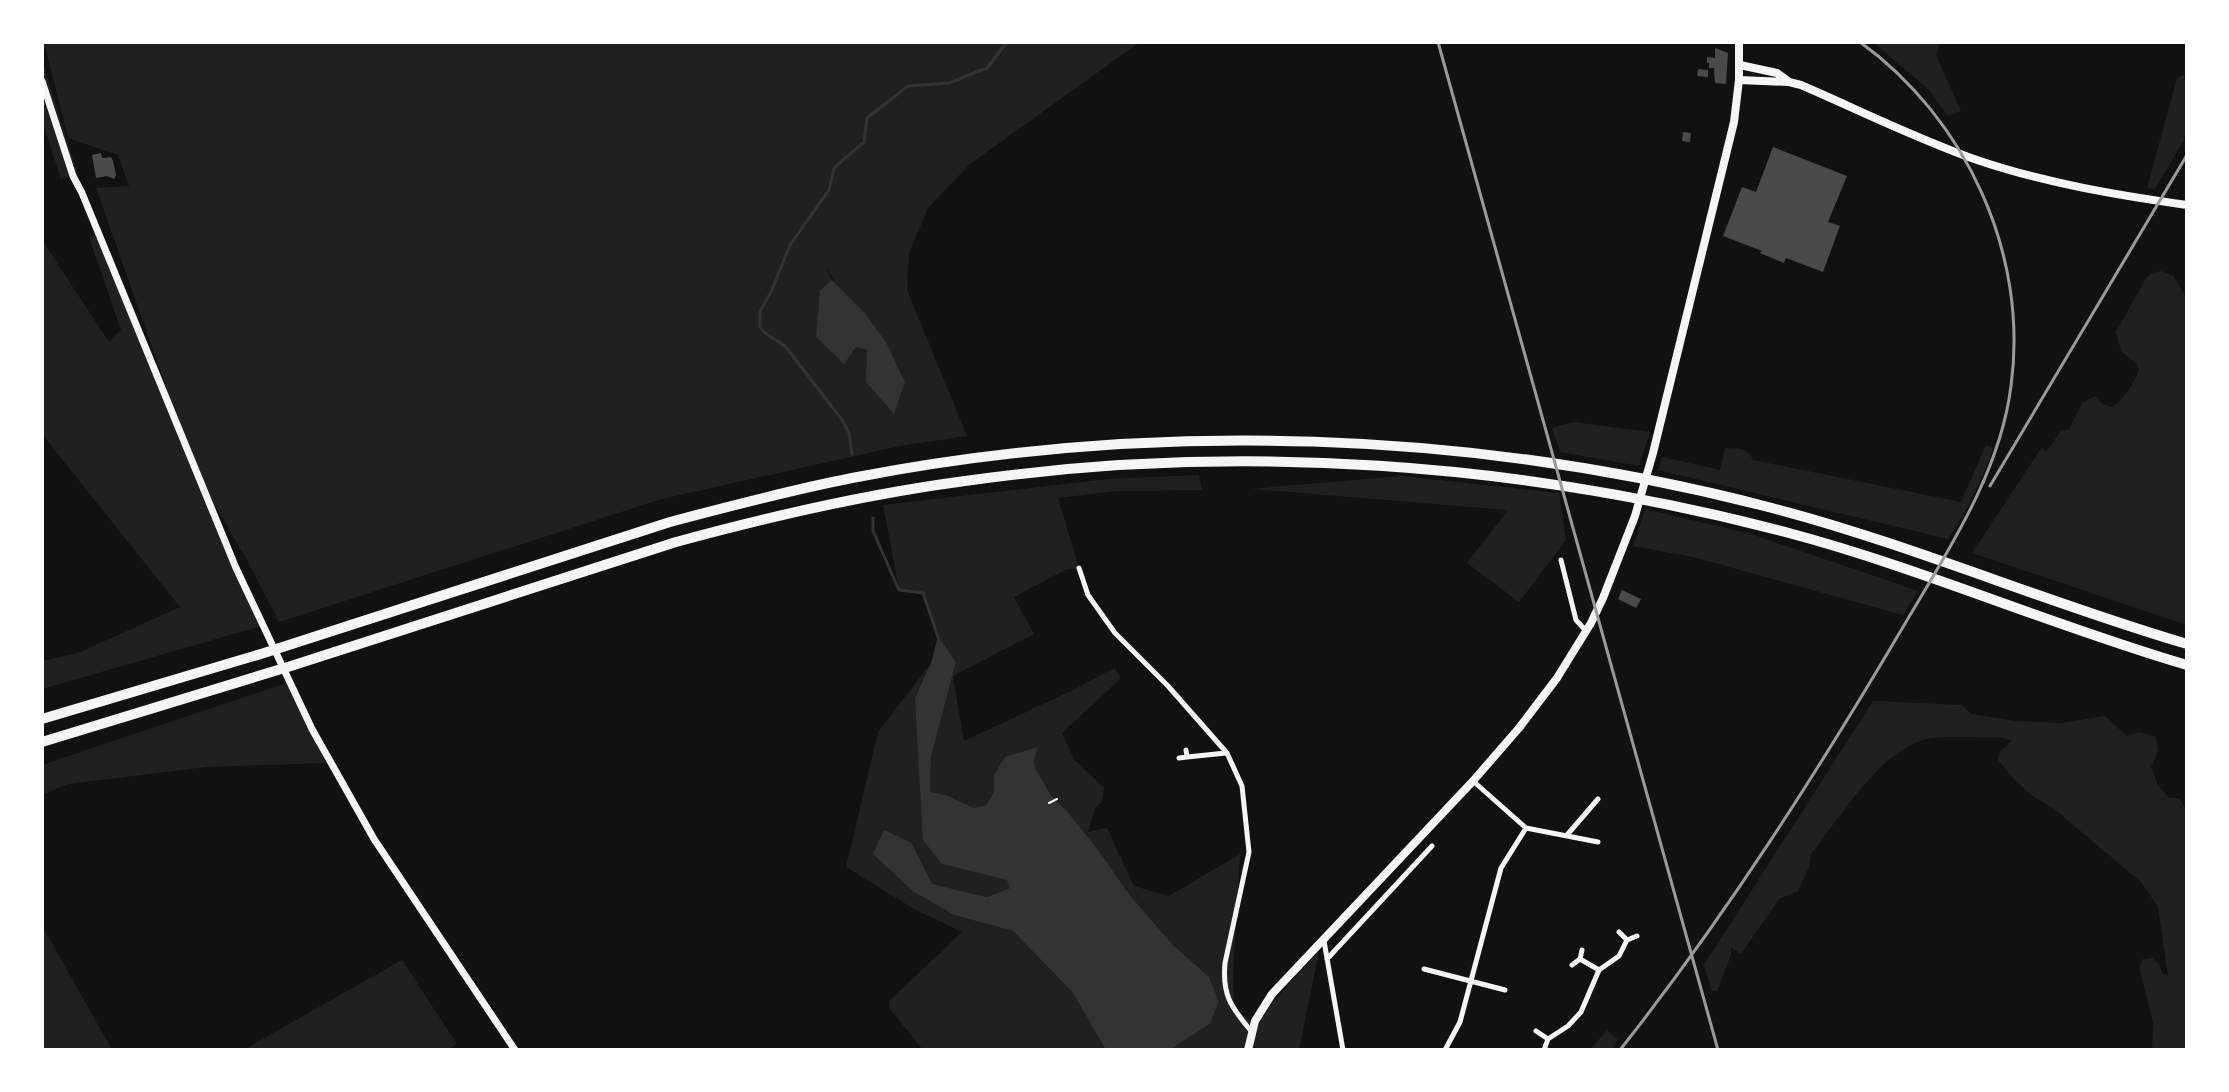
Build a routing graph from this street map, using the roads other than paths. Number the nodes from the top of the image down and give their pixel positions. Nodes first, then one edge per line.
1 (1739, 42) edge
2 (1740, 65) junction
3 (1739, 80) junction
4 (42, 81) edge
5 (1789, 82) junction
6 (2187, 205) edge
7 (1561, 560) dead end
8 (1079, 568) dead end
9 (1588, 627) junction
10 (2187, 644) edge
11 (2187, 665) edge
12 (42, 718) edge
13 (42, 744) edge
14 (1227, 753) junction
15 (1179, 758) dead end
16 (1473, 781) junction
17 (1598, 799) dead end
18 (1526, 828) junction
19 (1567, 836) junction
20 (1598, 842) dead end
21 (1435, 857) dead end
22 (1619, 932) dead end
23 (1637, 936) dead end
24 (1324, 938) junction
25 (1627, 940) junction
26 (1582, 950) dead end
27 (1327, 959) junction
28 (1580, 959) junction
29 (1572, 965) dead end
30 (1424, 969) dead end
31 (1599, 970) junction
32 (1470, 981) junction
33 (1505, 990) dead end
34 (1251, 1031) junction
35 (1536, 1031) dead end
36 (1548, 1039) junction
37 (515, 1050) edge
38 (1248, 1050) edge
39 (1343, 1050) edge
40 (1445, 1050) edge
41 (1544, 1050) edge

1 - 2 main road
2 - 3 main road
2 - 5 main road
3 - 5 main road
3 - 9 main road
4 - 37 street
5 - 6 main road
7 - 9 street
8 - 14 street
9 - 16 main road
10 - 12 highway
11 - 13 highway
14 - 15 street
14 - 34 street
16 - 18 street
16 - 24 main road
17 - 19 street
18 - 19 street
18 - 32 street
19 - 20 street
21 - 27 street
22 - 25 street
23 - 25 street
24 - 27 street
24 - 34 main road
25 - 31 street
26 - 28 street
27 - 39 street
28 - 29 street
28 - 31 street
30 - 32 street
31 - 36 street
32 - 33 street
32 - 40 street
34 - 38 main road
35 - 36 street
36 - 41 street

